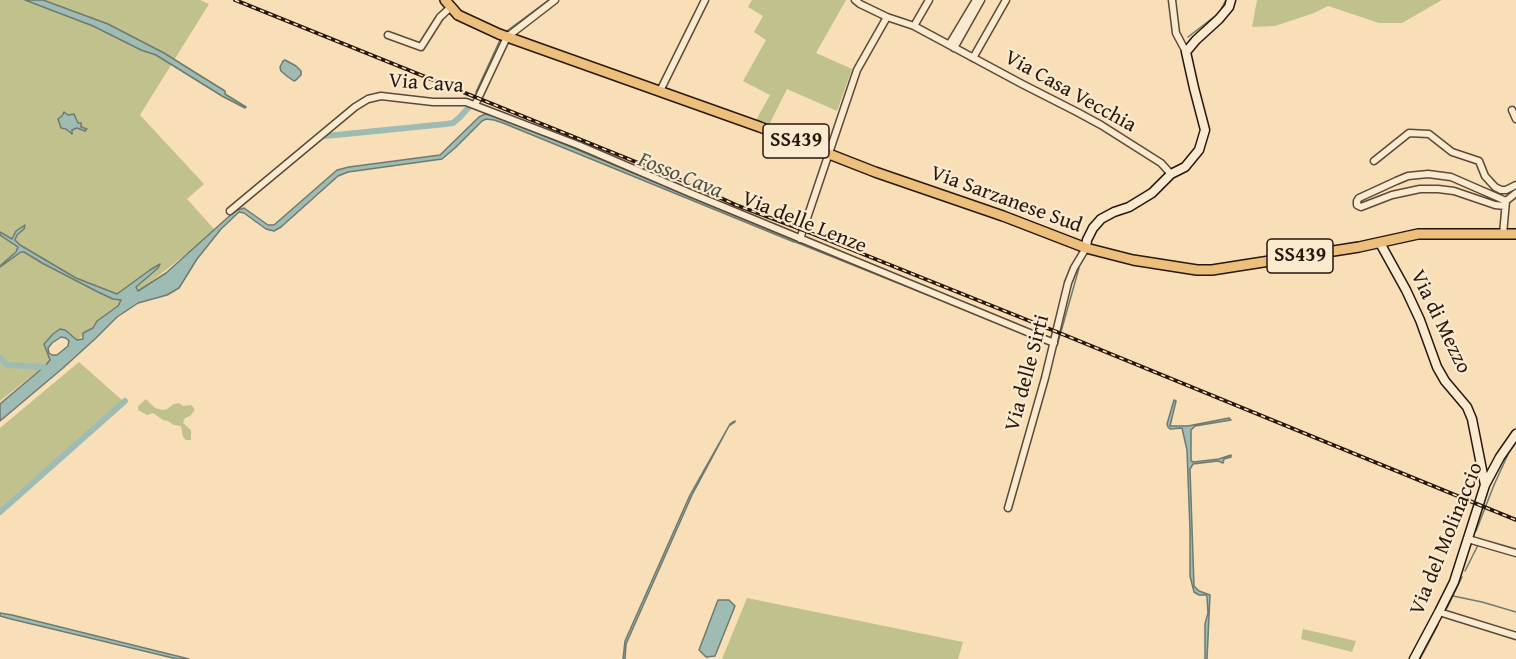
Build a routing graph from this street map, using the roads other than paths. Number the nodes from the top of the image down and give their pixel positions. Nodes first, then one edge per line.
1 (555, 0) edge
2 (705, 0) edge
3 (855, 0) edge
4 (929, 0) edge
5 (976, 0) edge
6 (981, 0) edge
7 (1006, 0) edge
8 (1172, 0) edge
9 (1231, 0) edge
10 (864, 3) edge
11 (448, 4) edge
12 (887, 17) junction
13 (914, 26) junction
14 (388, 35) dead end
15 (503, 36) junction
16 (952, 46) junction
17 (1186, 52) junction
18 (973, 58) junction
19 (660, 91) junction
20 (475, 105) junction
21 (1512, 110) dead end
22 (1516, 119) edge
23 (829, 154) junction
24 (1374, 161) dead end
25 (1171, 174) junction
26 (1516, 185) edge
27 (1516, 193) edge
28 (1506, 204) junction
29 (230, 211) dead end
30 (1503, 234) junction
31 (1516, 234) edge
32 (800, 238) junction
33 (1380, 243) junction
34 (1086, 248) junction
35 (1053, 345) junction
36 (1516, 434) edge
37 (1481, 463) junction
38 (1495, 467) junction
39 (1485, 485) junction
40 (1008, 508) dead end
41 (1468, 539) junction
42 (1516, 553) edge
43 (1439, 612) junction
44 (1516, 636) edge
45 (1414, 659) edge

1 - 15 street
2 - 19 street
3 - 10 street, Via Casa Vecchia
4 - 13 street
5 - 16 street
6 - 16 street
7 - 18 street
8 - 17 street
9 - 17 street
10 - 12 street, Via Casa Vecchia
11 - 14 street
11 - 15 main road, SS439
12 - 13 street, Via Casa Vecchia
12 - 23 street
13 - 16 street, Via Casa Vecchia
15 - 19 main road, Via Sarzanese Sud / SS439
15 - 20 street, Via Cava
16 - 18 street, Via Casa Vecchia
17 - 25 street
18 - 25 street, Via Casa Vecchia
19 - 23 main road, Via Sarzanese Sud / SS439
20 - 29 street, Via Cava
20 - 32 street, Via delle Lenze
21 - 22 street
23 - 32 street
23 - 34 main road, Via Sarzanese Sud / SS439
24 - 26 street
25 - 34 street
27 - 28 street
28 - 28 street
28 - 30 street
30 - 31 main road, Via Sarzanese Sud / SS439
30 - 33 main road, Via Sarzanese Sud / SS439
32 - 35 street, Via delle Lenze
33 - 34 main road, Via Sarzanese Sud / SS439
33 - 37 street, Via di Mezzo
34 - 35 street, Via delle Sirti
35 - 40 street, Via delle Sirti
36 - 38 street, Via del Molinaccio
37 - 38 street
37 - 39 street, Via di Mezzo
38 - 39 street, Via del Molinaccio
39 - 41 street, Via del Molinaccio
41 - 42 street
41 - 43 street, Via del Molinaccio
43 - 44 street
43 - 45 street, Via del Molinaccio

